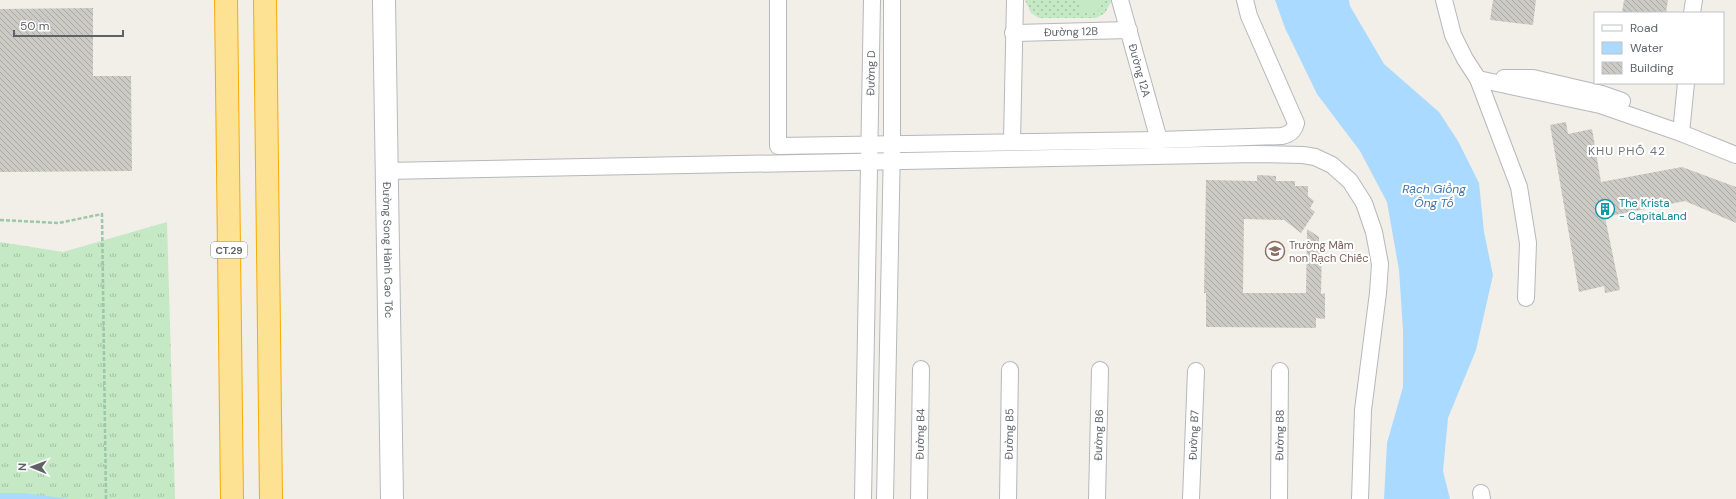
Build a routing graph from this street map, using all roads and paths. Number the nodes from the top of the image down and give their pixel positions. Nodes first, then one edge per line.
1 (226, 0) edge
2 (265, 0) edge
3 (384, 0) edge
4 (778, 0) edge
5 (872, 0) edge
6 (892, 0) edge
7 (1015, 0) edge
8 (1120, 0) edge
9 (1245, 0) edge
10 (1444, 0) edge
11 (1694, 0) edge
12 (1692, 12) edge
13 (1129, 30) junction
14 (1013, 33) junction
15 (1478, 79) junction
16 (1686, 84) edge
17 (1682, 128) junction
18 (1160, 140) junction
19 (1012, 141) junction
20 (1736, 143) edge
21 (892, 152) junction
22 (869, 153) junction
23 (1736, 155) edge
24 (386, 171) junction
25 (0, 220) edge
26 (1526, 298) dead end
27 (921, 369) dead end
28 (1010, 370) dead end
29 (1100, 370) dead end
30 (1196, 371) dead end
31 (1280, 371) dead end
32 (106, 499) edge
33 (232, 499) edge
34 (271, 499) edge
35 (392, 499) edge
36 (863, 499) edge
37 (885, 499) edge
38 (918, 499) edge
39 (1008, 499) edge
40 (1097, 499) edge
41 (1191, 499) edge
42 (1279, 499) edge
43 (1360, 499) edge

1 - 33 highway, CT.29
2 - 34 highway
3 - 24 main road, Đường Song Hành Cao Tốc
4 - 22 street
5 - 22 street, Đường D
6 - 21 street, Đường D
7 - 14 street
8 - 13 street, Đường 12A
9 - 18 street
10 - 15 street
11 - 12 street
13 - 14 street, Đường 12B
13 - 18 street, Đường 12A
14 - 19 street
15 - 17 street
15 - 26 street
16 - 17 street
17 - 20 street
17 - 23 street
18 - 19 street
19 - 21 street
21 - 22 street
21 - 37 street, Đường D
21 - 43 street
22 - 24 street
22 - 36 street, Đường D
24 - 35 main road, Đường Song Hành Cao Tốc
25 - 32 path
27 - 38 street, Đường B4
28 - 39 street, Đường B5
29 - 40 street, Đường B6
30 - 41 street, Đường B7
31 - 42 street, Đường B8

